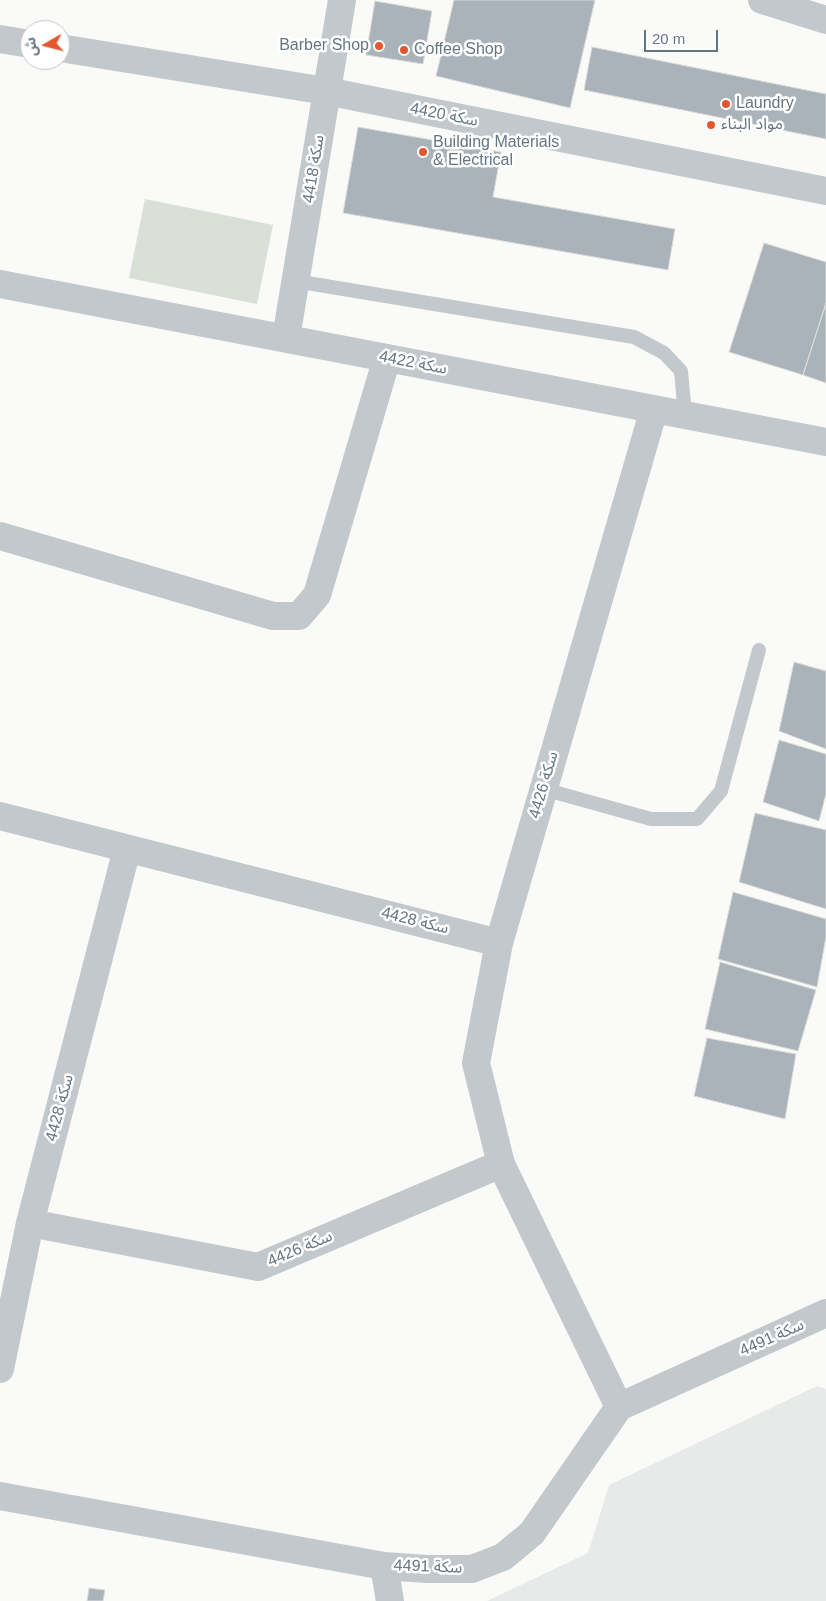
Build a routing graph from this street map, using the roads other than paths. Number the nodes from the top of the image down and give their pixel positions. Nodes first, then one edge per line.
1 (342, 0) edge
2 (762, 0) edge
3 (825, 16) edge
4 (0, 39) edge
5 (20, 42) edge
6 (70, 50) edge
7 (326, 91) junction
8 (826, 191) edge
9 (296, 281) junction
10 (0, 284) edge
11 (286, 338) junction
12 (387, 358) junction
13 (654, 409) junction
14 (685, 415) junction
15 (826, 442) edge
16 (0, 536) edge
17 (759, 650) dead end
18 (543, 790) junction
19 (0, 816) edge
20 (127, 849) junction
21 (499, 943) junction
22 (502, 1164) junction
23 (30, 1223) junction
24 (826, 1313) edge
25 (0, 1369) edge
26 (619, 1408) junction
27 (0, 1496) edge
28 (384, 1566) junction
29 (390, 1601) edge

1 - 7 street, سكة 4418
2 - 3 street
4 - 5 street
6 - 7 street, سكة 4420
7 - 8 street, سكة 4420
7 - 9 street, سكة 4418
9 - 11 street, سكة 4418
9 - 14 lane
10 - 11 street, سكة 4422
11 - 12 street, سكة 4422
12 - 13 street, سكة 4422
12 - 16 street
13 - 14 street, سكة 4422
13 - 18 street, سكة 4426
14 - 15 street, سكة 4422
17 - 18 lane
18 - 21 street, سكة 4426
19 - 20 street, سكة 4428
20 - 21 street, سكة 4428
20 - 23 street, سكة 4428
21 - 22 street, سكة 4426
22 - 23 street, سكة 4426
22 - 26 street, سكة 4426
23 - 25 street, سكة 4428
24 - 26 street, سكة 4491
26 - 28 street, سكة 4491
27 - 28 street, سكة 4491
28 - 29 street

